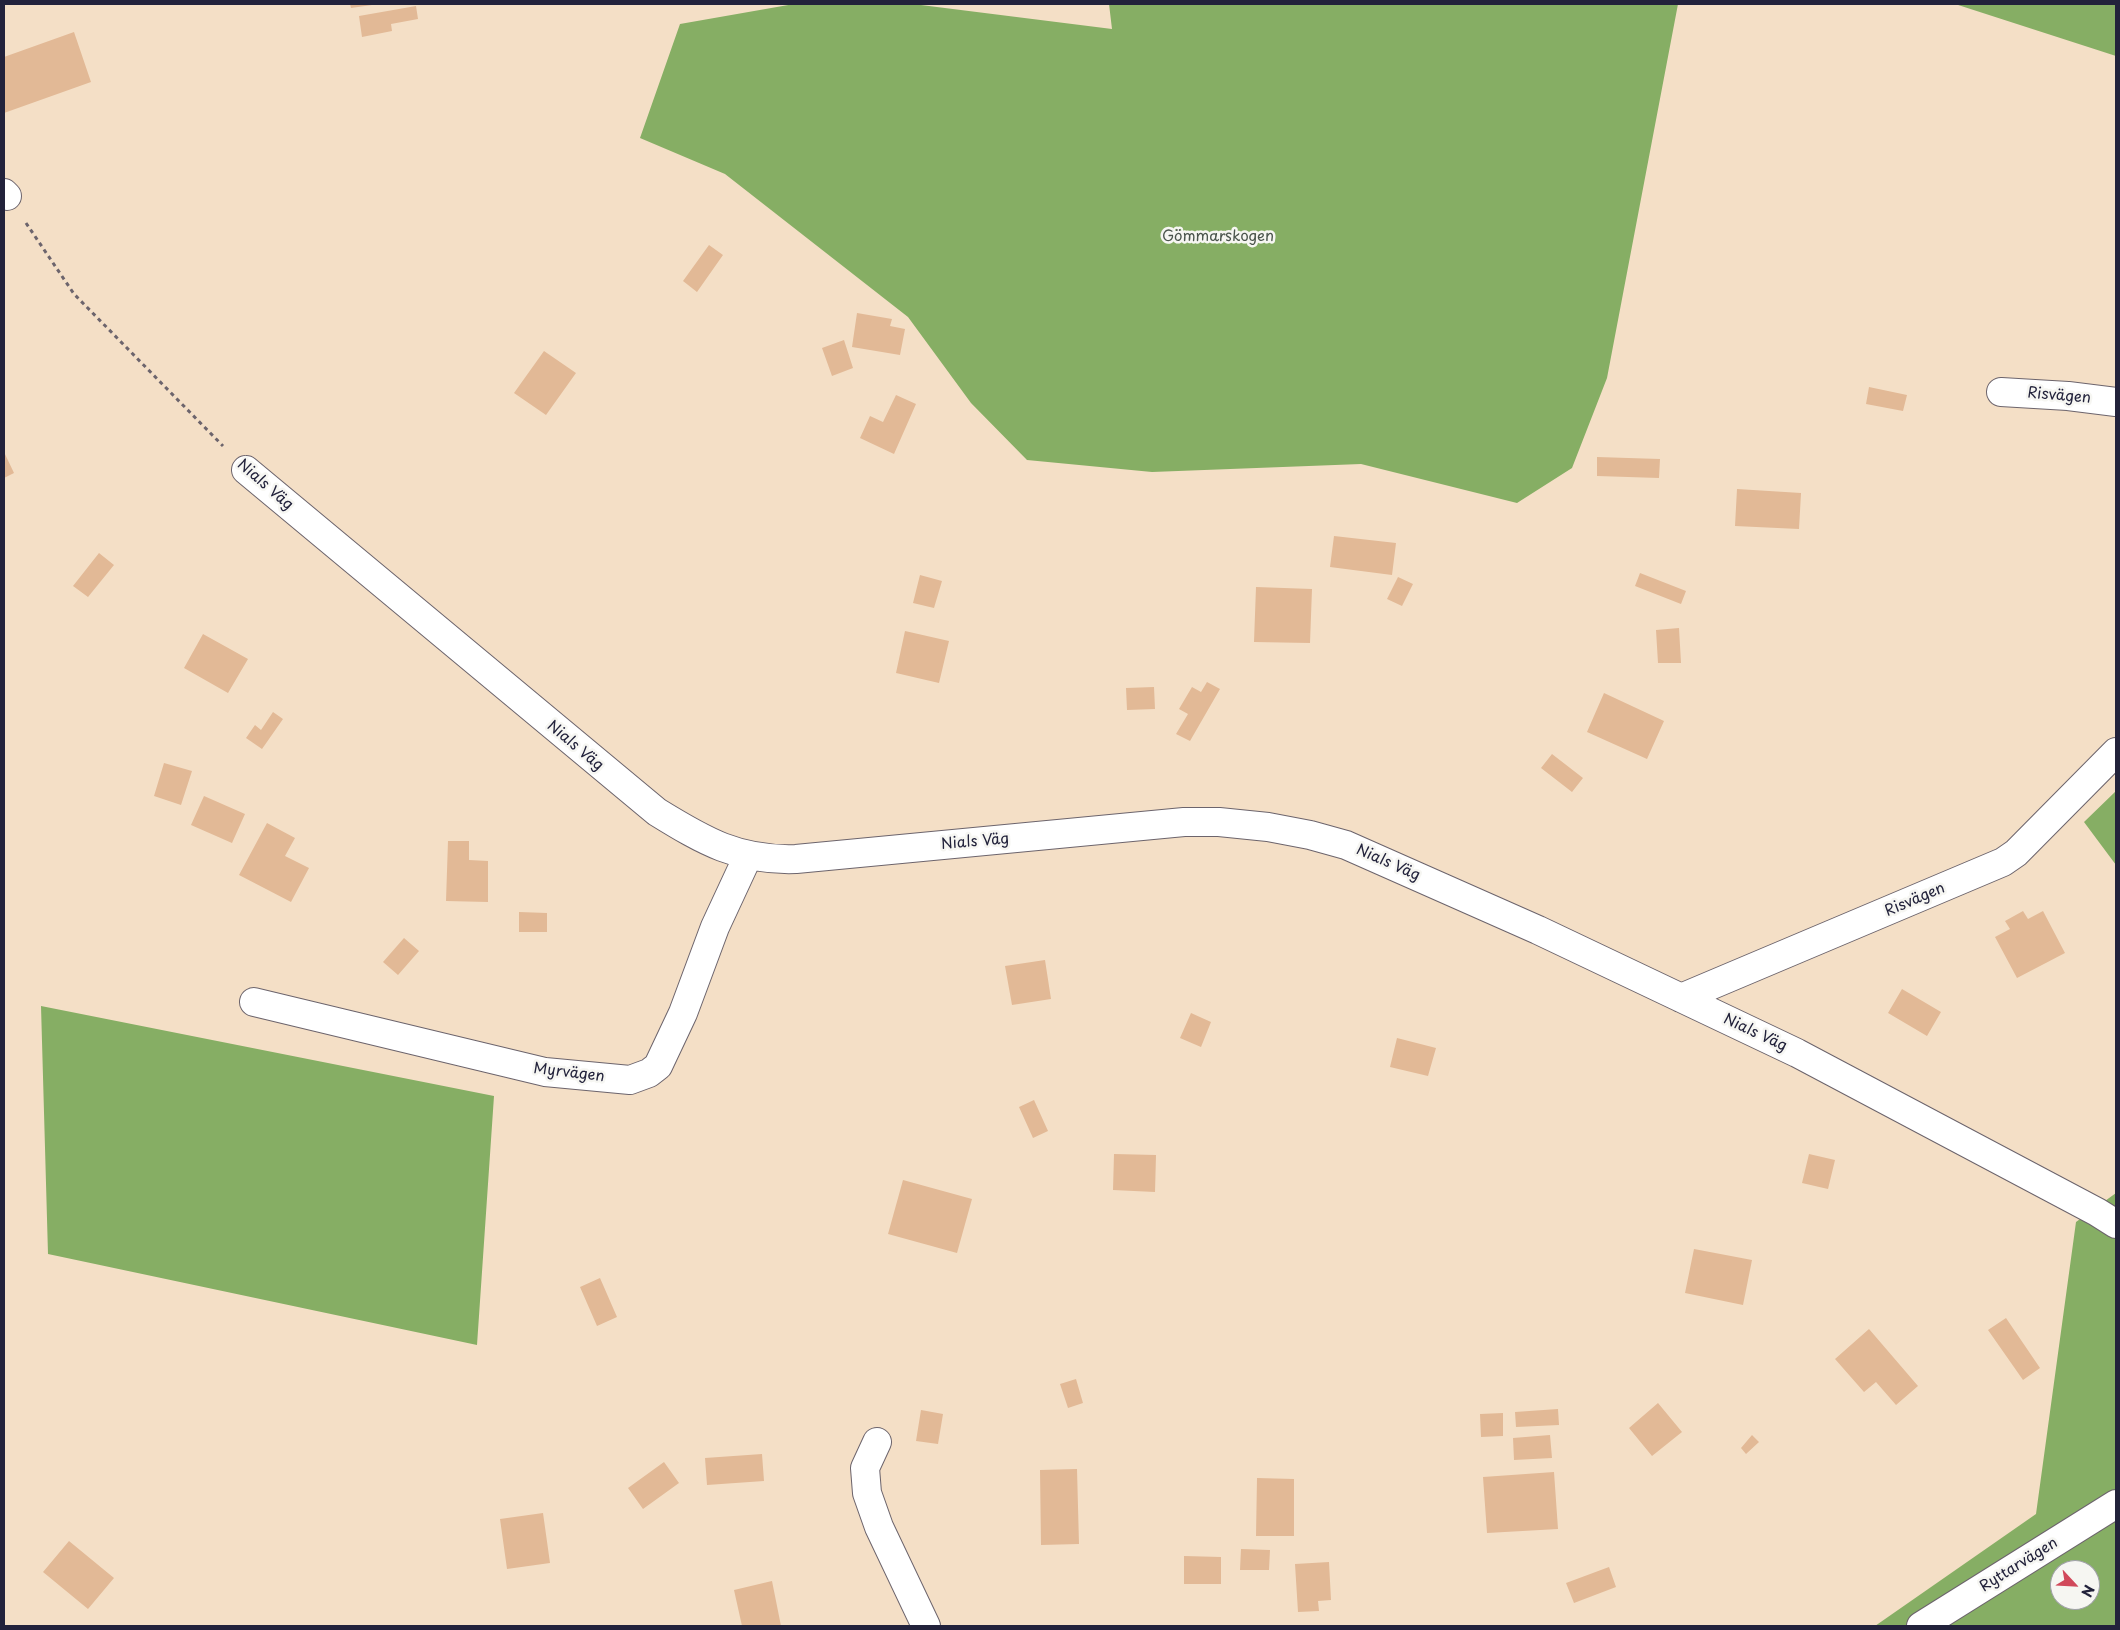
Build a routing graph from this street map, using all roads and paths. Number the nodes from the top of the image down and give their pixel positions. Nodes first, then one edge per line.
1 (5, 195) edge
2 (2001, 392) dead end
3 (2116, 402) edge
4 (246, 470) joint
5 (2116, 752) edge
6 (748, 856) junction
7 (1682, 998) junction
8 (254, 1002) dead end
9 (2116, 1224) edge
10 (877, 1442) dead end
11 (2116, 1504) edge
12 (926, 1626) edge
13 (1922, 1626) edge

1 - 4 path, Nials Väg
2 - 3 street, Risvägen
4 - 6 street, Nials Väg
5 - 7 street, Risvägen
6 - 7 street, Nials Väg
6 - 8 street, Myrvägen
7 - 9 street, Nials Väg
10 - 12 street
11 - 13 street, Ryttarvägen

